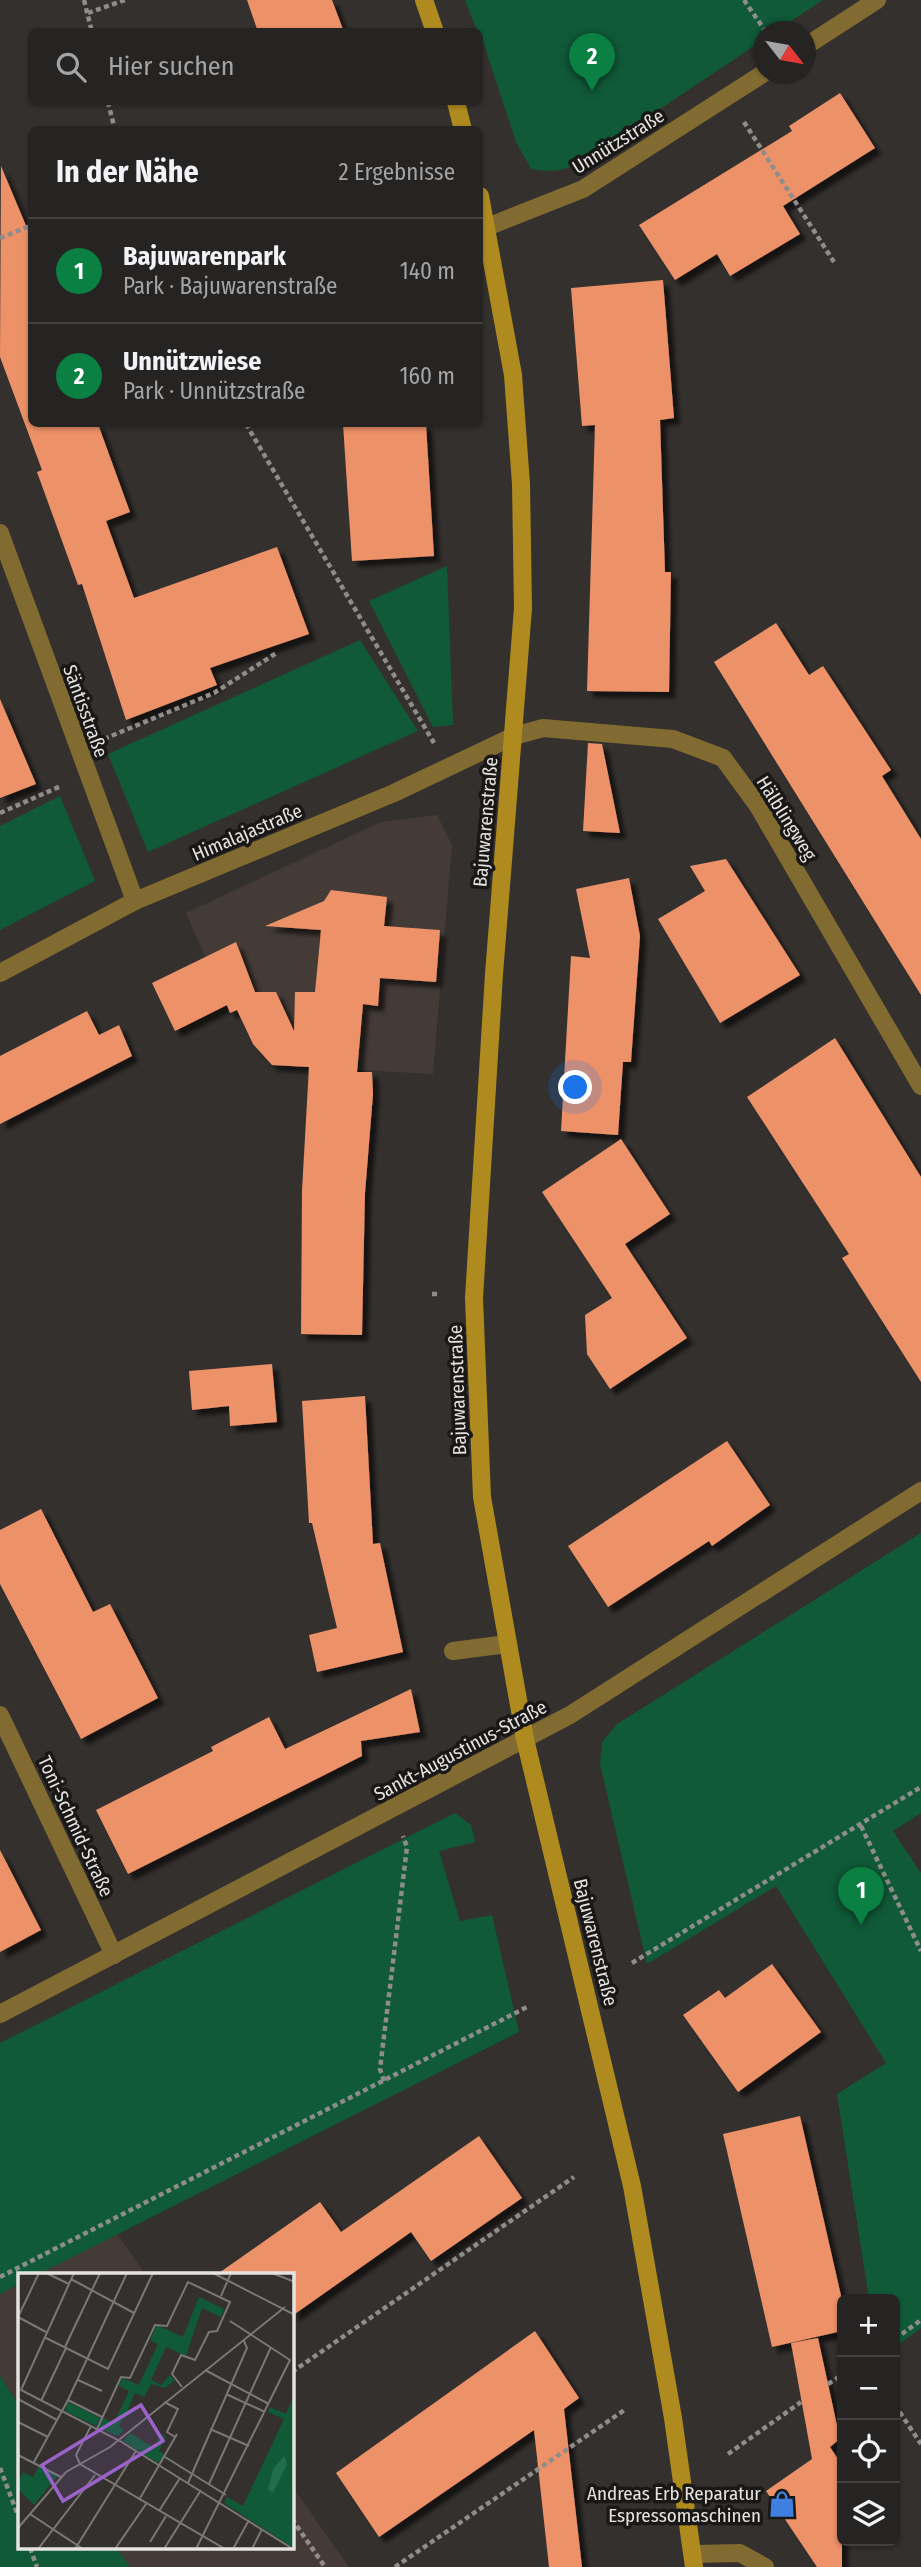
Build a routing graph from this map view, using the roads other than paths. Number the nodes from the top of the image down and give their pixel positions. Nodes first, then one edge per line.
1 (424, 0) edge
2 (877, 0) edge
3 (434, 28) edge
4 (816, 40) edge
5 (753, 80) edge
6 (457, 105) edge
7 (462, 126) edge
8 (483, 209) edge
9 (487, 227) junction
10 (0, 533) edge
11 (514, 736) junction
12 (135, 901) junction
13 (0, 973) edge
14 (921, 1086) edge
15 (921, 1490) edge
16 (507, 1644) junction
17 (453, 1651) dead end
18 (0, 1715) edge
19 (525, 1739) junction
20 (114, 1955) junction
21 (0, 2014) edge
22 (694, 2561) edge
23 (765, 2567) edge

1 - 3 main road
2 - 4 street
5 - 9 street, Unnützstraße
6 - 7 main road
8 - 9 main road, Bajuwarenstraße
9 - 11 main road, Bajuwarenstraße
10 - 12 street, Säntisstraße
11 - 12 street, Himalajastraße
11 - 14 street, Hälblingweg
11 - 16 main road, Bajuwarenstraße
12 - 13 street, Himalajastraße
15 - 19 street, Sankt-Augustinus-Straße
16 - 17 street
16 - 19 main road, Bajuwarenstraße
18 - 20 street, Toni-Schmid-Straße
19 - 20 street, Sankt-Augustinus-Straße
19 - 22 main road, Bajuwarenstraße
20 - 21 street, Sankt-Augustinus-Straße
22 - 23 street

